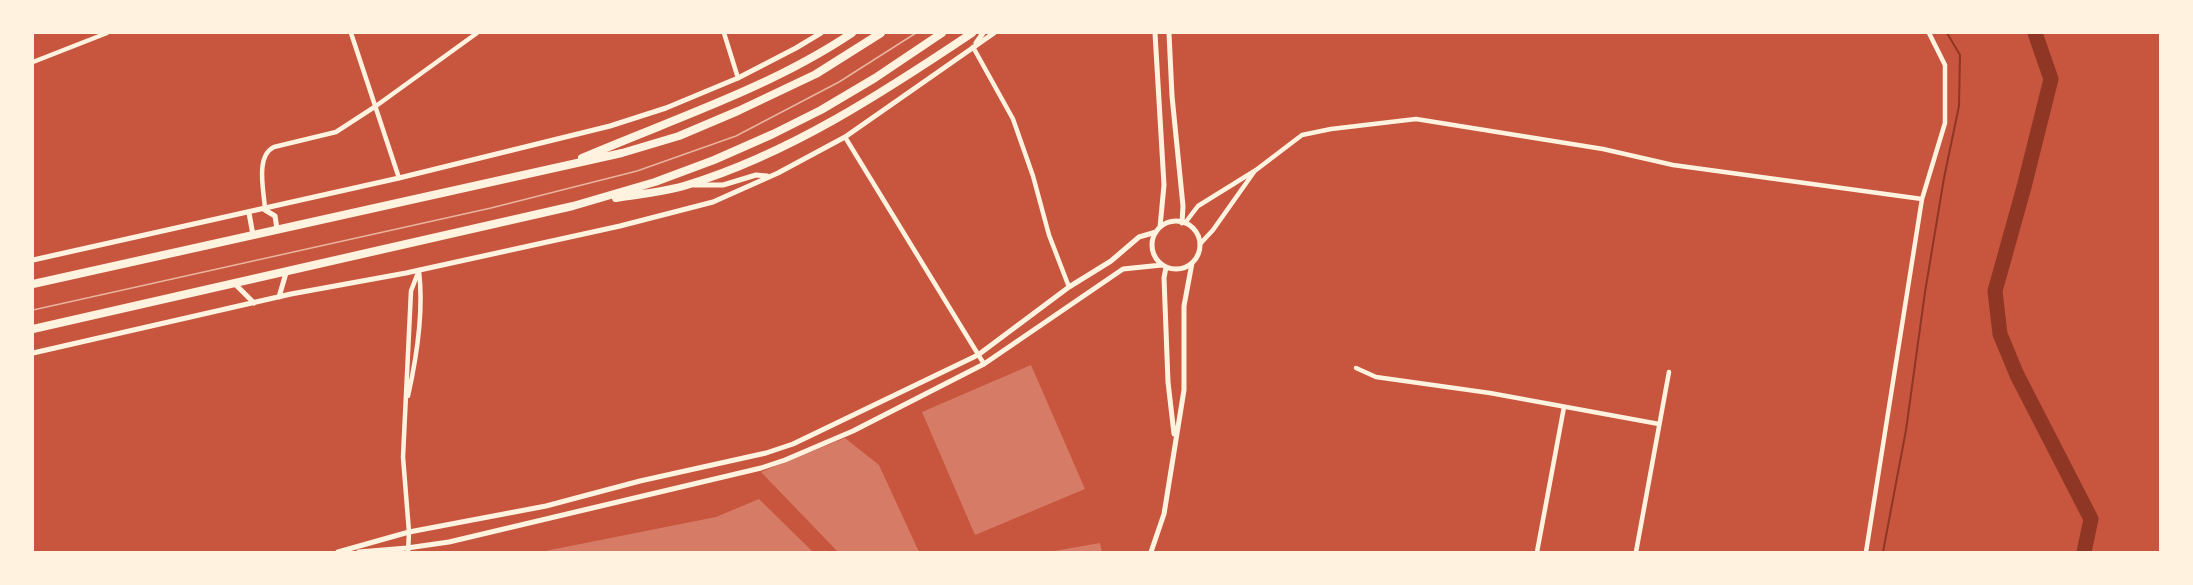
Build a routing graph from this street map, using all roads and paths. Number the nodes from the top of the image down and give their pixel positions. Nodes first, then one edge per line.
1 (107, 33) edge
2 (351, 33) edge
3 (477, 33) edge
4 (724, 33) edge
5 (821, 33) edge
6 (852, 33) edge
7 (881, 33) edge
8 (942, 33) edge
9 (972, 33) edge
10 (983, 33) edge
11 (994, 33) edge
12 (1155, 33) edge
13 (1169, 33) edge
14 (1929, 33) edge
15 (973, 47) junction
16 (33, 62) edge
17 (738, 78) junction
18 (376, 106) junction
19 (844, 137) junction
20 (565, 166) junction
21 (1256, 170) junction
22 (769, 176) junction
23 (399, 178) junction
24 (686, 185) junction
25 (1922, 199) junction
26 (573, 206) junction
27 (265, 209) junction
28 (249, 213) junction
29 (1184, 223) junction
30 (277, 229) junction
31 (1158, 230) junction
32 (253, 235) junction
33 (1200, 244) junction
34 (33, 260) edge
35 (1191, 264) junction
36 (1164, 266) junction
37 (419, 270) junction
38 (286, 273) junction
39 (33, 284) edge
40 (235, 284) junction
41 (1069, 287) junction
42 (279, 297) junction
43 (254, 303) junction
44 (33, 329) edge
45 (33, 353) edge
46 (978, 355) junction
47 (984, 364) junction
48 (1356, 368) dead end
49 (1669, 372) dead end
50 (406, 405) junction
51 (1564, 407) junction
52 (1659, 424) junction
53 (1175, 441) junction
54 (409, 532) junction
55 (408, 550) edge
56 (338, 552) edge
57 (359, 552) edge
58 (1151, 552) edge
59 (1537, 552) edge
60 (1636, 552) edge
61 (1866, 552) edge

1 - 16 street
2 - 18 street
3 - 18 street
4 - 17 street
5 - 17 street
6 - 20 highway
7 - 20 highway
8 - 26 highway
9 - 24 highway
10 - 15 street
11 - 15 street
12 - 31 street
13 - 29 street
14 - 25 street
15 - 19 street
15 - 41 street
17 - 23 street
18 - 23 street
18 - 27 street
19 - 22 street
19 - 46 street
20 - 30 highway
21 - 25 street
21 - 29 street
21 - 33 street
22 - 24 street
22 - 37 street
23 - 27 street
24 - 26 highway
25 - 61 street
26 - 38 highway
27 - 28 street
27 - 30 street
28 - 32 street
28 - 34 street
29 - 31 street
29 - 33 street
30 - 32 highway
31 - 36 street
31 - 41 street
32 - 39 highway
33 - 35 street
35 - 36 street
35 - 53 street
36 - 47 street
36 - 53 street
37 - 42 street
37 - 50 street
37 - 50 street
38 - 40 highway
38 - 42 street
40 - 43 street
40 - 44 highway
41 - 46 street
42 - 43 street
43 - 45 street
46 - 47 street
46 - 54 street
47 - 55 street
48 - 51 street
49 - 52 street
50 - 54 street
51 - 52 street
51 - 59 street
52 - 60 street
53 - 58 street
54 - 55 street
54 - 56 street
55 - 57 street

